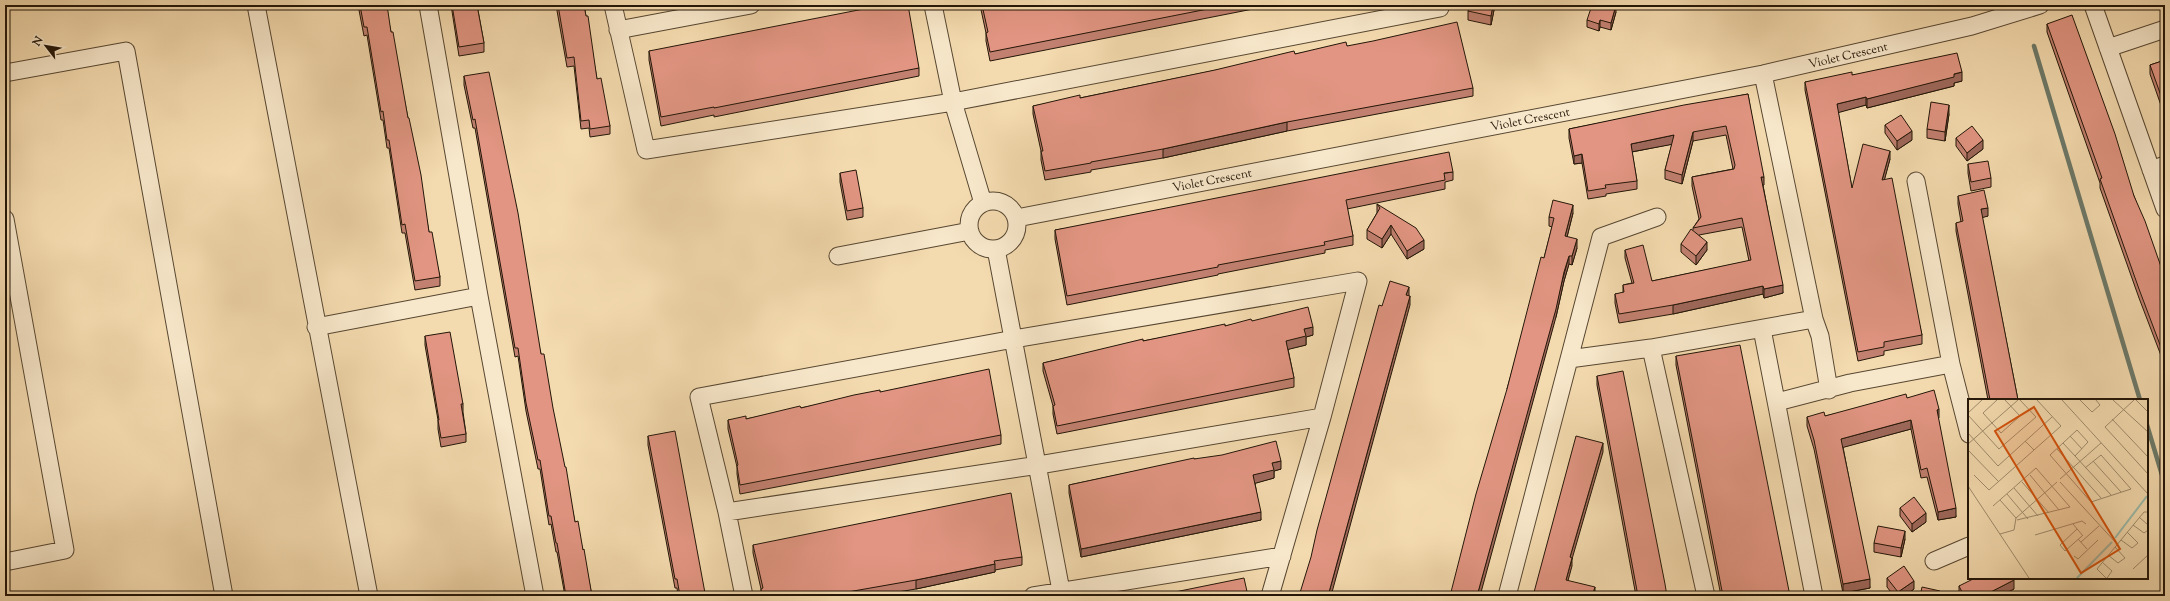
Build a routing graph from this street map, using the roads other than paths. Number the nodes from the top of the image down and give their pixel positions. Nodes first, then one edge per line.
1 (256, 5) edge
2 (428, 5) edge
3 (613, 5) edge
4 (751, 5) edge
5 (933, 5) edge
6 (1440, 5) edge
7 (2040, 5) edge
8 (2093, 5) edge
9 (2165, 29) edge
10 (618, 30) junction
11 (2108, 48) junction
12 (5, 73) edge
13 (1763, 74) junction
14 (953, 102) junction
15 (2158, 168) edge
16 (1916, 181) dead end
17 (983, 203) junction
18 (2165, 209) edge
19 (1657, 216) dead end
20 (1017, 218) junction
21 (5, 219) edge
22 (970, 231) junction
23 (996, 249) junction
24 (838, 256) dead end
25 (479, 296) junction
26 (1814, 319) junction
27 (316, 327) junction
28 (1762, 329) junction
29 (1014, 339) junction
30 (1651, 348) junction
31 (1569, 358) junction
32 (1951, 364) junction
33 (1829, 390) junction
34 (1777, 402) junction
35 (1322, 417) junction
36 (1968, 430) edge
37 (1039, 465) junction
38 (727, 512) junction
39 (1968, 546) edge
40 (1282, 556) junction
41 (5, 562) edge
42 (1934, 562) dead end
43 (1062, 593) edge
44 (224, 596) edge
45 (369, 596) edge
46 (535, 596) edge
47 (744, 596) edge
48 (1033, 596) edge
49 (1270, 596) edge
50 (1507, 596) edge
51 (1706, 596) edge
52 (1814, 596) edge

1 - 27 street
2 - 25 street
3 - 10 street
4 - 10 street
5 - 14 street
6 - 14 street
7 - 13 street, Violet Crescent
8 - 11 street
9 - 11 street
10 - 14 street
11 - 15 street
12 - 44 street
13 - 20 street, Violet Crescent
13 - 26 street
14 - 17 street
15 - 18 street
16 - 32 street
17 - 20 street
17 - 22 street
19 - 31 street
20 - 23 street
21 - 41 street
22 - 23 street
22 - 24 street
23 - 29 street
25 - 27 street
25 - 46 street
26 - 28 street
26 - 33 street
27 - 45 street
28 - 30 street
28 - 34 street
29 - 35 street
29 - 37 street
29 - 38 street
30 - 31 street
30 - 51 street
31 - 50 street
32 - 33 street
32 - 36 street
33 - 34 street
34 - 52 street
35 - 37 street
35 - 40 street
37 - 38 street
37 - 43 street
38 - 47 street
39 - 42 street
40 - 43 street
40 - 49 street
43 - 48 street

